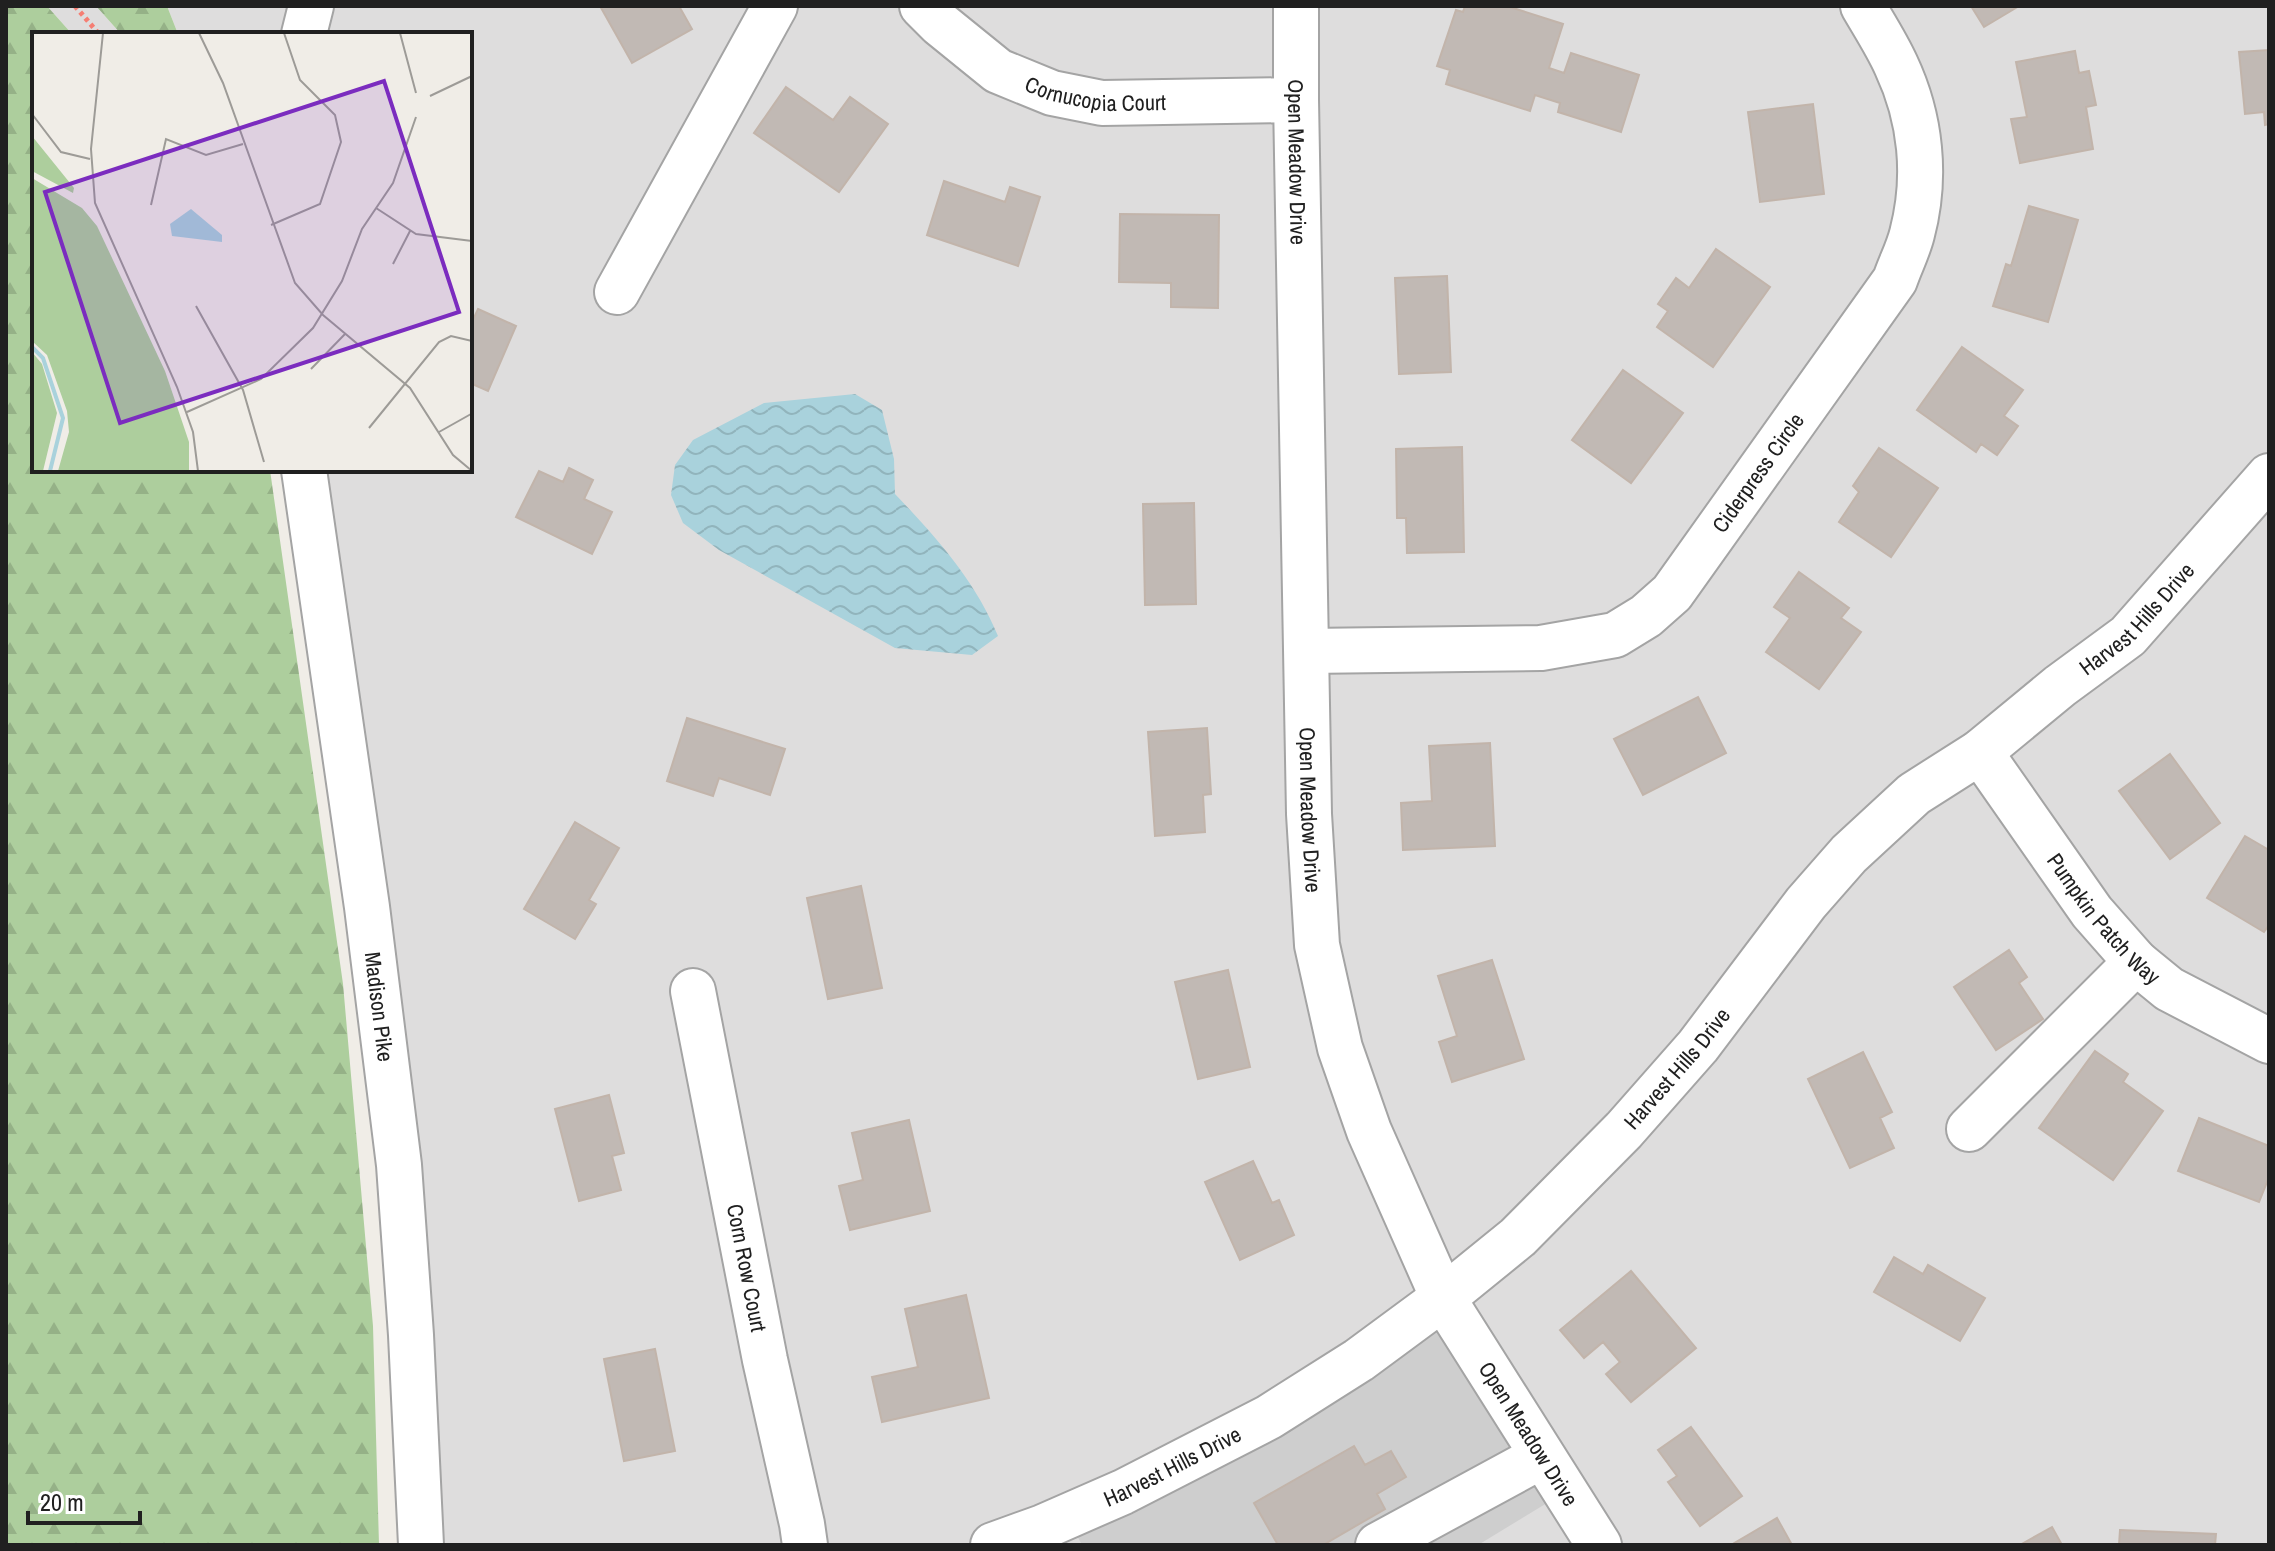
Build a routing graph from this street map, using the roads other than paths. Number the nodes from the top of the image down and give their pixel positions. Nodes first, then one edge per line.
1 (311, 6) edge
2 (775, 6) edge
3 (922, 6) edge
4 (1296, 6) edge
5 (1863, 6) edge
6 (304, 32) edge
7 (1296, 100) junction
8 (617, 292) dead end
9 (304, 472) edge
10 (2269, 476) edge
11 (1307, 651) junction
12 (1980, 752) junction
13 (2136, 962) junction
14 (693, 991) dead end
15 (2269, 1041) edge
16 (1969, 1129) dead end
17 (1443, 1298) junction
18 (1542, 1456) junction
19 (421, 1545) edge
20 (805, 1545) edge
21 (993, 1545) edge
22 (1378, 1545) edge
23 (1599, 1545) edge

1 - 6 street
2 - 8 street
3 - 7 street, Cornucopia Court
4 - 7 street, Open Meadow Drive
5 - 11 street, Ciderpress Circle
7 - 11 street, Open Meadow Drive
9 - 19 street, Madison Pike
10 - 12 street, Harvest Hills Drive
11 - 17 street, Open Meadow Drive
12 - 13 street, Pumpkin Patch Way
12 - 17 street, Harvest Hills Drive
13 - 15 street, Pumpkin Patch Way
13 - 16 street
14 - 20 street, Corn Row Court
17 - 18 street, Open Meadow Drive
17 - 21 street, Harvest Hills Drive
18 - 22 street
18 - 23 street, Open Meadow Drive

